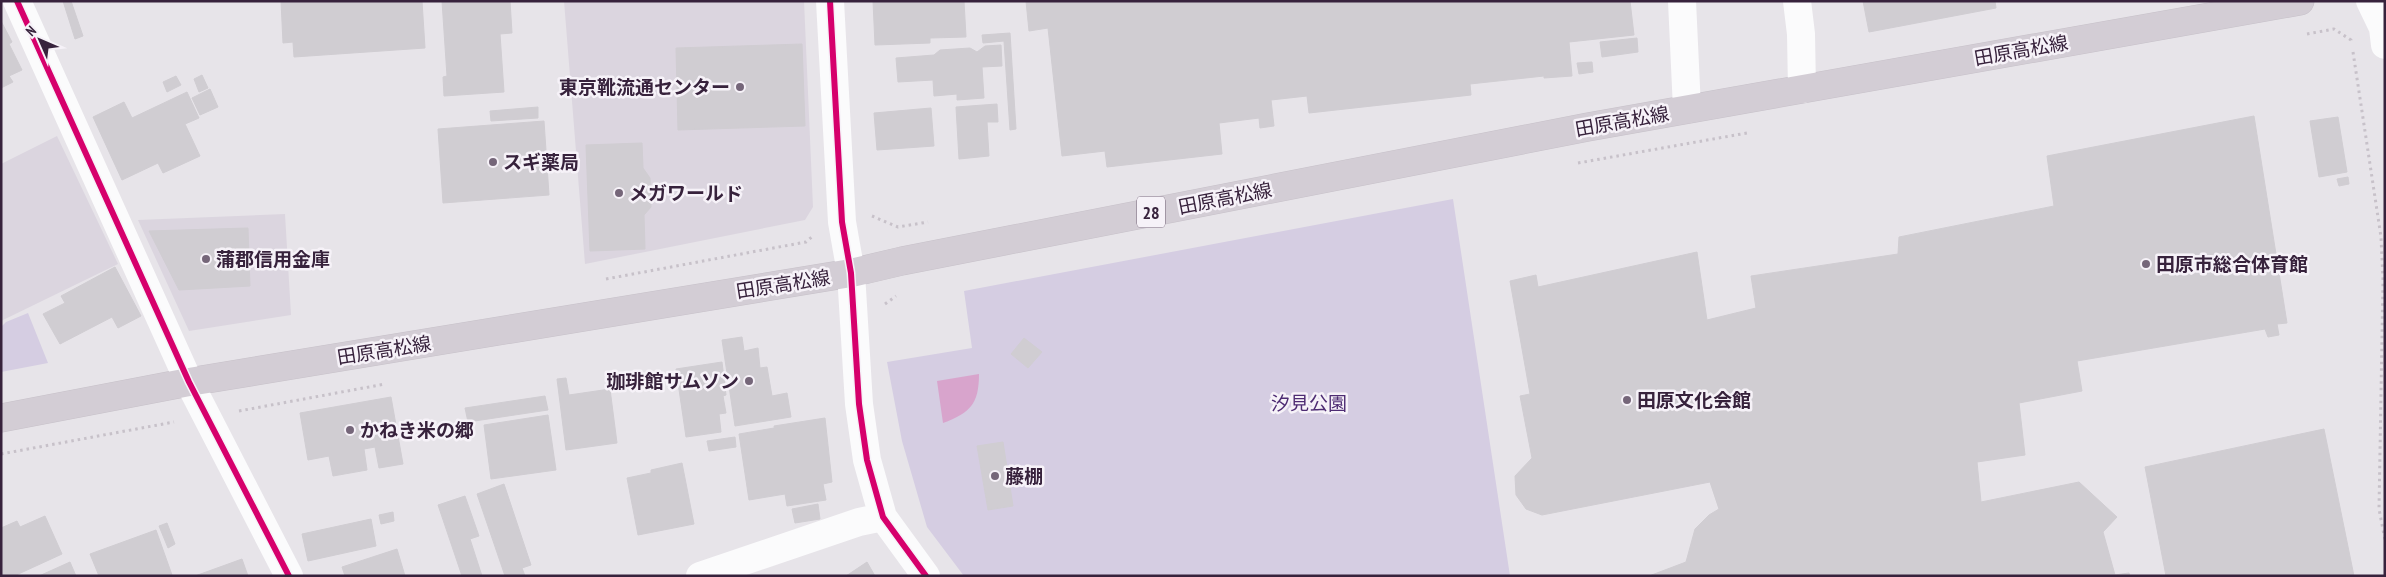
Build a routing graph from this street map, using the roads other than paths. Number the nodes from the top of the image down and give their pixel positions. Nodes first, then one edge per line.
1 (17, 1) edge
2 (830, 1) edge
3 (1682, 1) edge
4 (1797, 1) edge
5 (2300, 1) edge
6 (2370, 1) edge
7 (2385, 45) edge
8 (1802, 89) junction
9 (1687, 109) junction
10 (851, 273) junction
11 (189, 382) junction
12 (1, 418) edge
13 (883, 517) junction
14 (289, 576) edge
15 (700, 576) edge
16 (926, 576) edge

1 - 11 street
2 - 10 street
3 - 9 street
4 - 8 street
5 - 8 main road, 田原高松線 / 28
6 - 7 street
8 - 9 main road, 田原高松線 / 28
9 - 10 main road, 田原高松線 / 28
10 - 11 main road, 田原高松線 / 28
10 - 13 street
11 - 12 main road, 田原高松線 / 28
11 - 14 street
13 - 15 street
13 - 16 street

